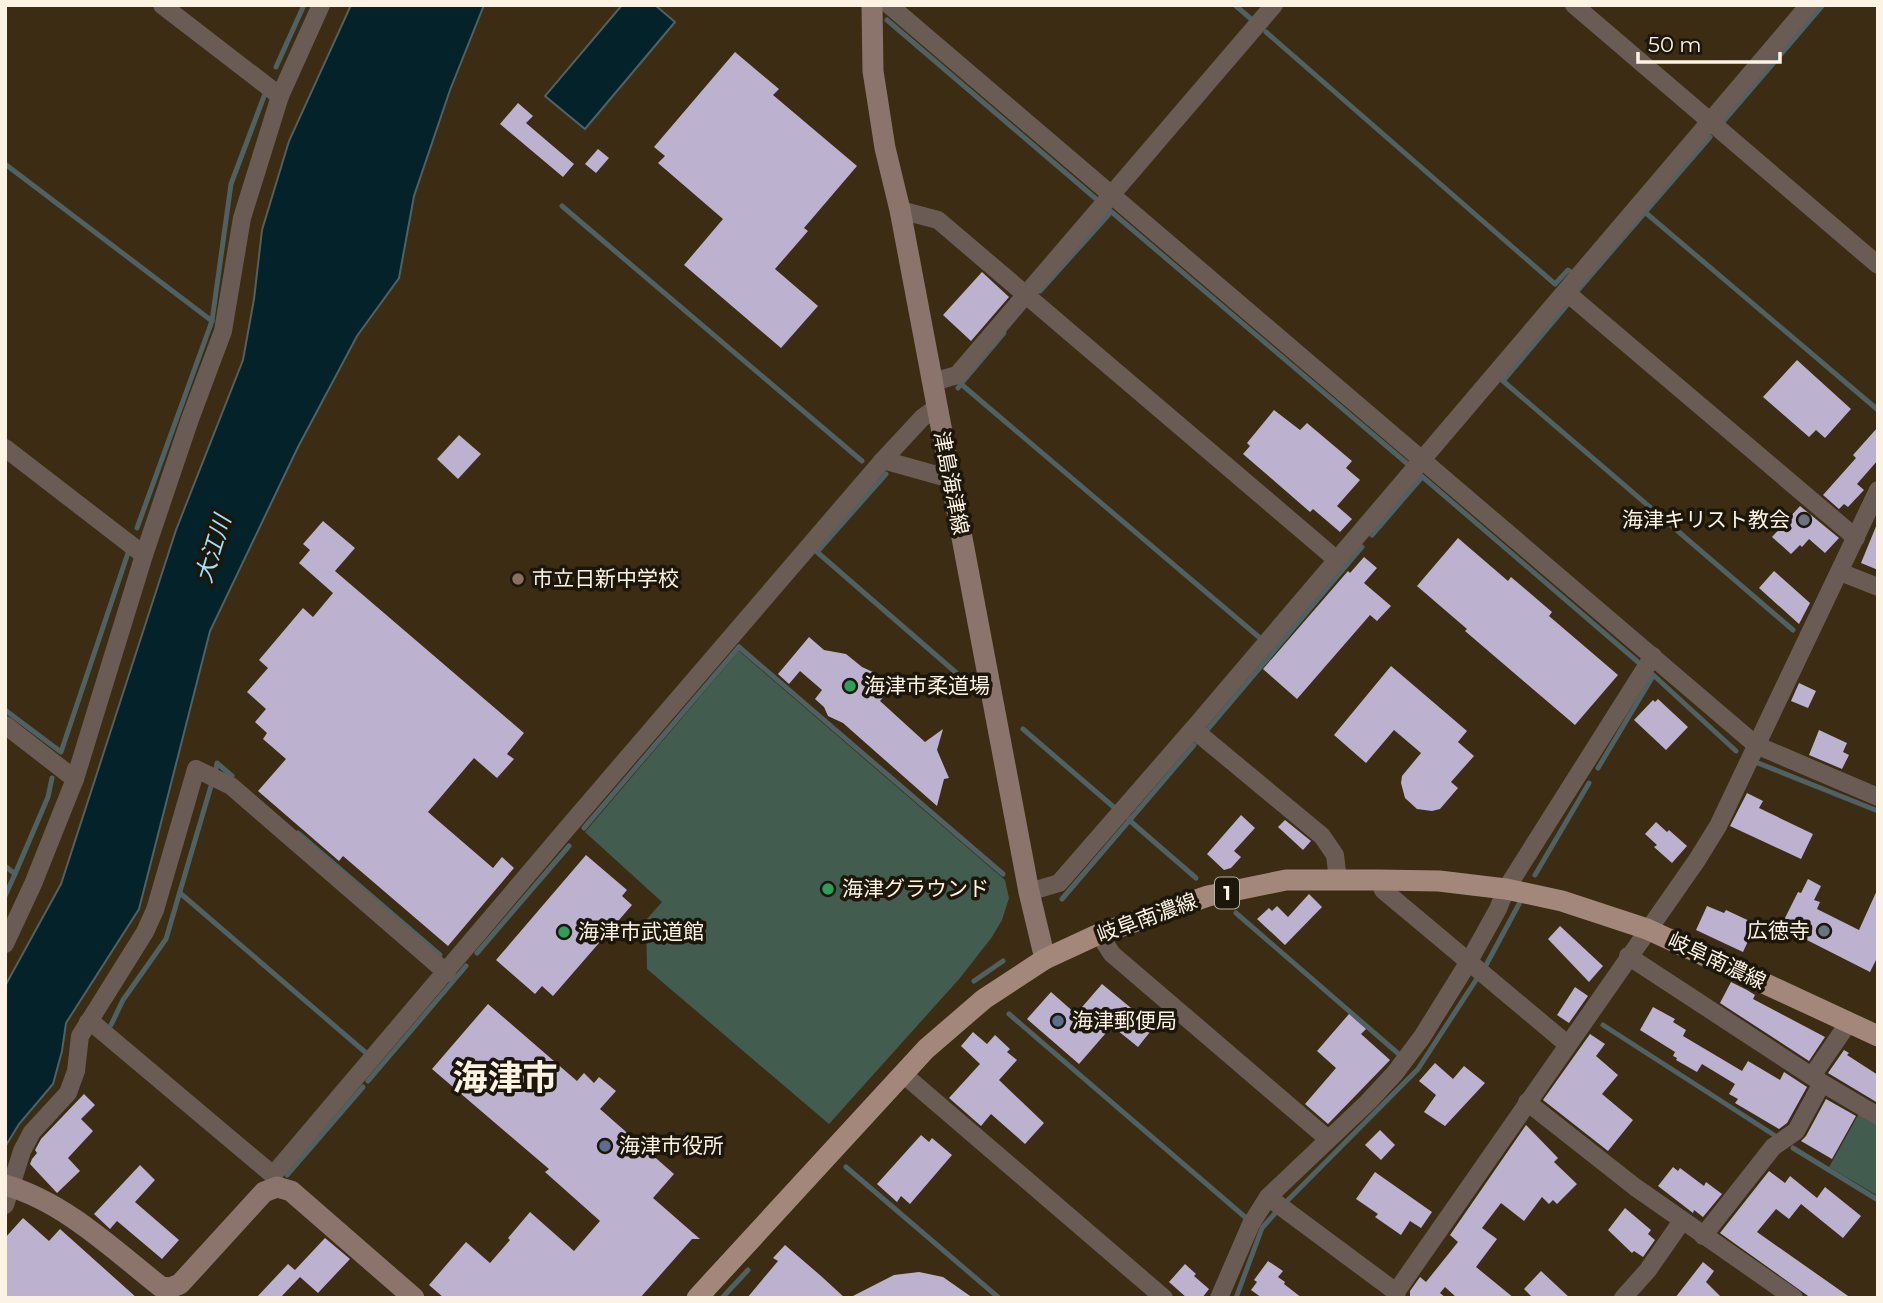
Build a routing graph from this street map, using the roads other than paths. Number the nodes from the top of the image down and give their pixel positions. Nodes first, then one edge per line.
1 (162, 5) edge
2 (321, 5) edge
3 (872, 5) edge
4 (889, 5) edge
5 (1274, 5) edge
6 (1574, 5) edge
7 (1809, 5) edge
8 (279, 96) junction
9 (1710, 122) junction
10 (1112, 195) junction
11 (900, 210) junction
12 (1878, 265) edge
13 (1566, 292) junction
14 (1026, 295) junction
15 (933, 382) junction
16 (937, 407) junction
17 (5, 448) edge
18 (1422, 459) junction
19 (883, 460) junction
20 (951, 480) junction
21 (1878, 490) edge
22 (1856, 538) junction
23 (144, 555) junction
24 (1336, 559) junction
25 (1840, 572) junction
26 (1878, 587) edge
27 (1653, 656) junction
28 (5, 725) edge
29 (1193, 729) junction
30 (1756, 745) junction
31 (75, 779) junction
32 (1878, 797) edge
33 (1338, 880) junction
34 (1379, 880) junction
35 (1506, 889) junction
36 (1029, 892) junction
37 (1647, 929) junction
38 (1100, 934) junction
39 (5, 944) edge
40 (1628, 956) junction
41 (1045, 959) junction
42 (1468, 963) junction
43 (447, 973) junction
44 (88, 1022) junction
45 (1849, 1022) junction
46 (1878, 1036) edge
47 (1567, 1044) junction
48 (903, 1074) junction
49 (1817, 1080) junction
50 (1527, 1102) junction
51 (1878, 1116) edge
52 (1328, 1139) junction
53 (275, 1181) junction
54 (8, 1192) edge
55 (1268, 1197) junction
56 (1682, 1221) junction
57 (1703, 1236) junction
58 (174, 1293) edge
59 (1397, 1295) edge
60 (414, 1298) edge
61 (697, 1298) edge
62 (1164, 1298) edge
63 (1219, 1298) edge
64 (1623, 1298) edge
65 (1794, 1298) edge

1 - 8 street
2 - 8 street
3 - 11 main road, 津島海津線
4 - 10 street
5 - 10 street
6 - 9 street
7 - 9 street
8 - 23 street
9 - 12 street
9 - 13 street
10 - 14 street
10 - 18 street
11 - 14 street
11 - 15 main road, 津島海津線
13 - 18 street
13 - 22 street
14 - 15 street
14 - 24 street
15 - 16 main road, 津島海津線
16 - 19 street
16 - 20 main road, 津島海津線
17 - 23 street
18 - 24 street
18 - 27 street
19 - 20 street
19 - 43 street
20 - 36 main road, 津島海津線
21 - 22 street
22 - 25 street
23 - 31 street
24 - 29 street
25 - 26 street
25 - 30 street
27 - 30 street
27 - 35 street
28 - 31 street
29 - 33 street
29 - 36 street
30 - 32 street
30 - 37 street
31 - 39 street
33 - 34 main road, 岐阜南濃線 / 1
33 - 38 main road, 岐阜南濃線 / 1
34 - 35 main road, 岐阜南濃線 / 1
34 - 42 street
35 - 37 main road, 岐阜南濃線 / 1
35 - 42 street
36 - 41 main road, 津島海津線
37 - 40 street
37 - 45 main road, 岐阜南濃線 / 1
38 - 41 main road, 岐阜南濃線 / 1
38 - 52 street
40 - 47 street
40 - 49 street
41 - 48 main road, 岐阜南濃線 / 1
42 - 47 street
42 - 52 street
43 - 44 street
43 - 53 street
44 - 53 street
44 - 54 street
45 - 46 main road, 岐阜南濃線 / 1
45 - 49 street
47 - 50 street
48 - 61 main road, 岐阜南濃線 / 1
48 - 62 street
49 - 51 street
49 - 57 street
50 - 56 street
50 - 59 street
52 - 55 street
53 - 58 main road
53 - 60 main road
54 - 58 main road
55 - 59 street
55 - 63 street
56 - 57 street
56 - 64 street
57 - 65 street

